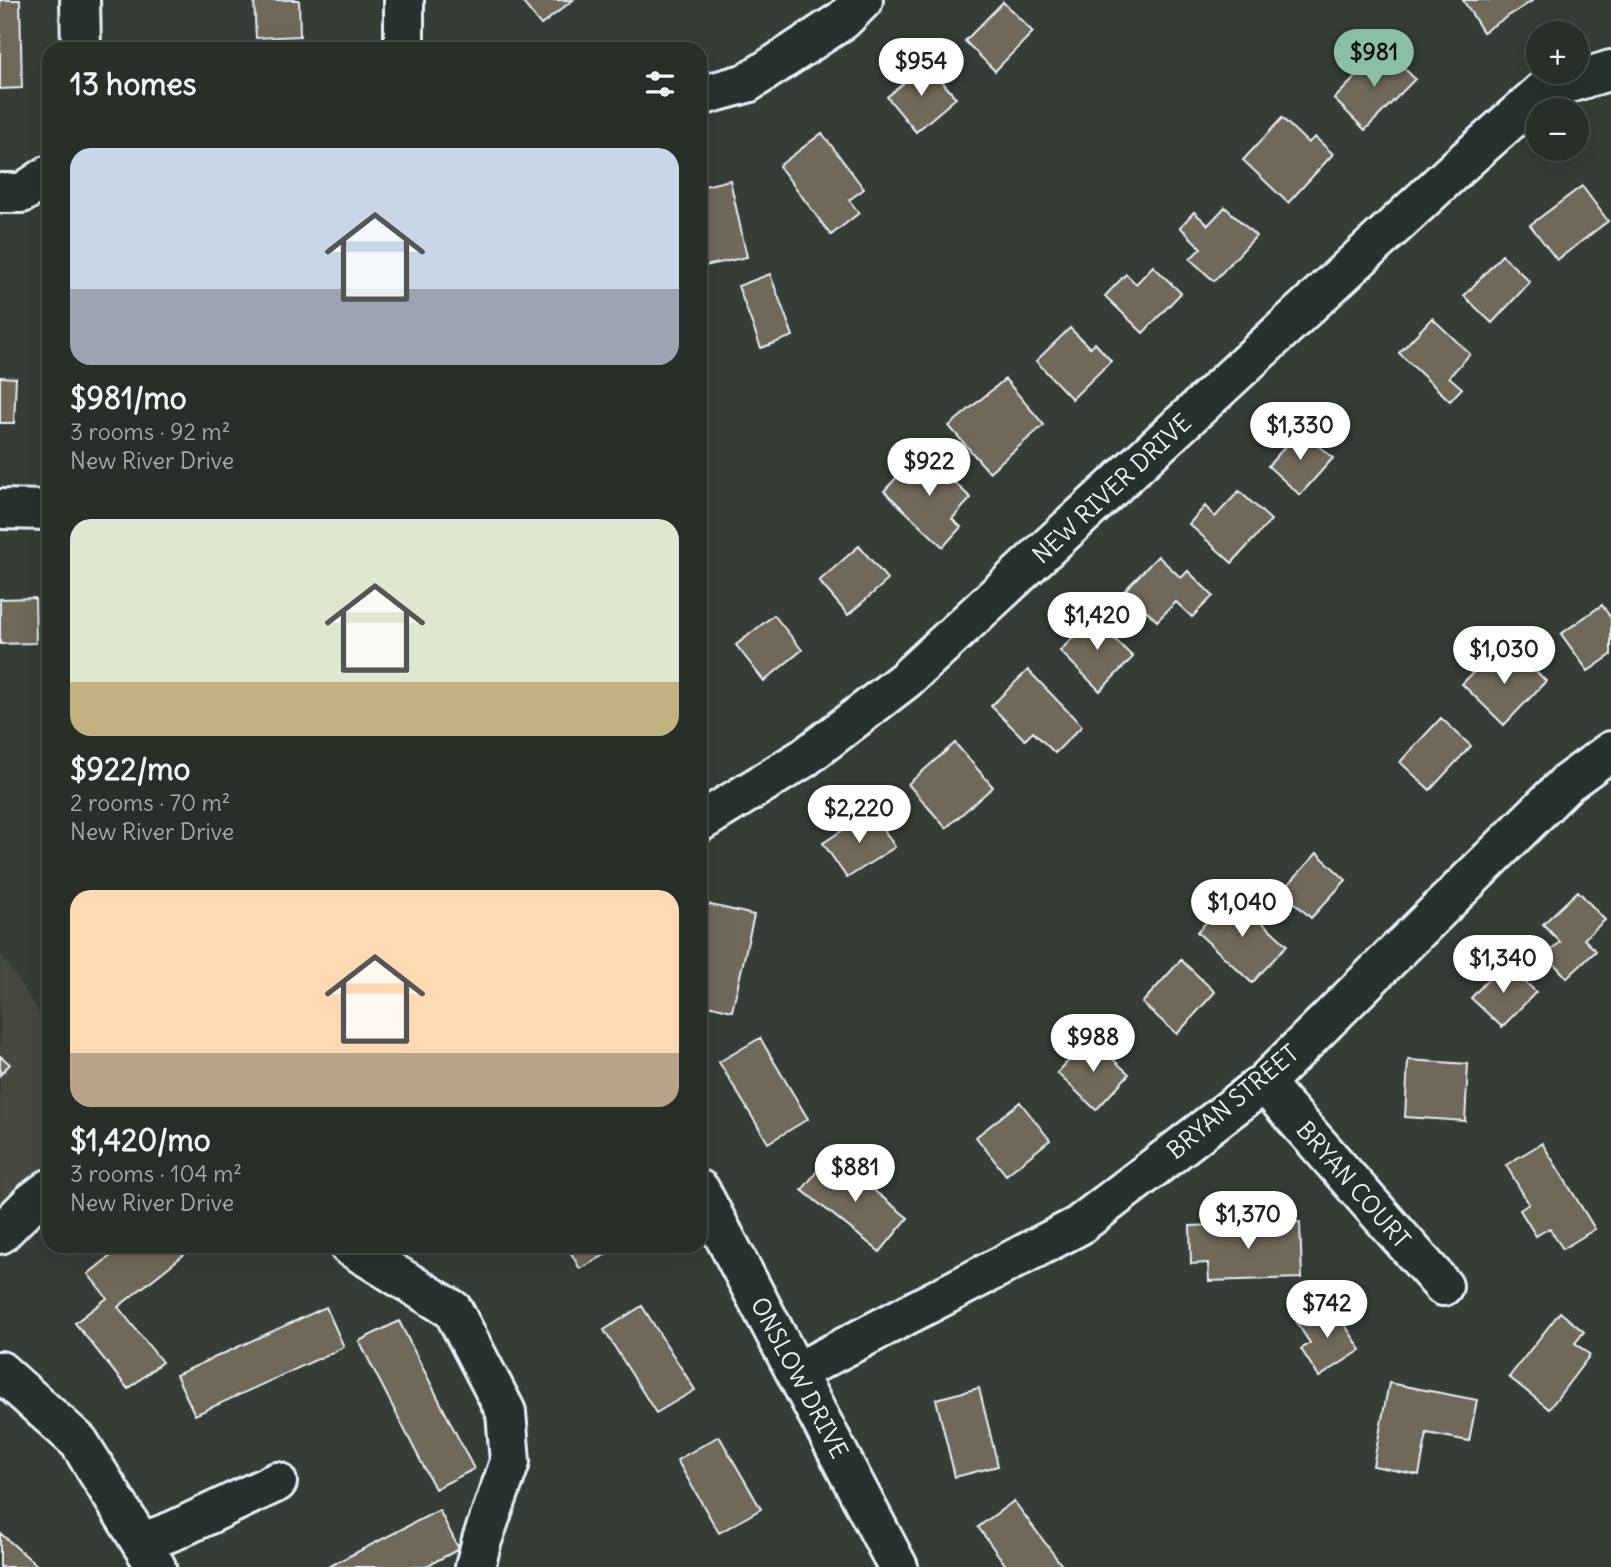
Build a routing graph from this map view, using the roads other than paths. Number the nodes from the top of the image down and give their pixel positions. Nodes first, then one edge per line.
1 (80, 0) edge
2 (404, 0) edge
3 (863, 0) edge
4 (81, 42) edge
5 (404, 42) edge
6 (1611, 70) edge
7 (707, 94) edge
8 (42, 180) edge
9 (0, 193) edge
10 (0, 509) edge
11 (42, 510) edge
12 (1611, 751) edge
13 (707, 818) edge
14 (1264, 1083) junction
15 (42, 1194) edge
16 (707, 1203) edge
17 (0, 1234) edge
18 (360, 1253) edge
19 (1443, 1286) dead end
20 (0, 1371) edge
21 (797, 1372) junction
22 (277, 1482) dead end
23 (149, 1555) edge
24 (475, 1567) edge
25 (898, 1567) edge

1 - 4 street
2 - 5 street
3 - 7 street
6 - 13 street, NEW RIVER DRIVE
8 - 9 street
10 - 11 street
12 - 14 street, BRYAN STREET
14 - 19 street, BRYAN COURT
14 - 21 street, BRYAN STREET
15 - 17 street
16 - 21 street, ONSLOW DRIVE
18 - 24 street
20 - 23 street
21 - 25 street, ONSLOW DRIVE
22 - 23 street

